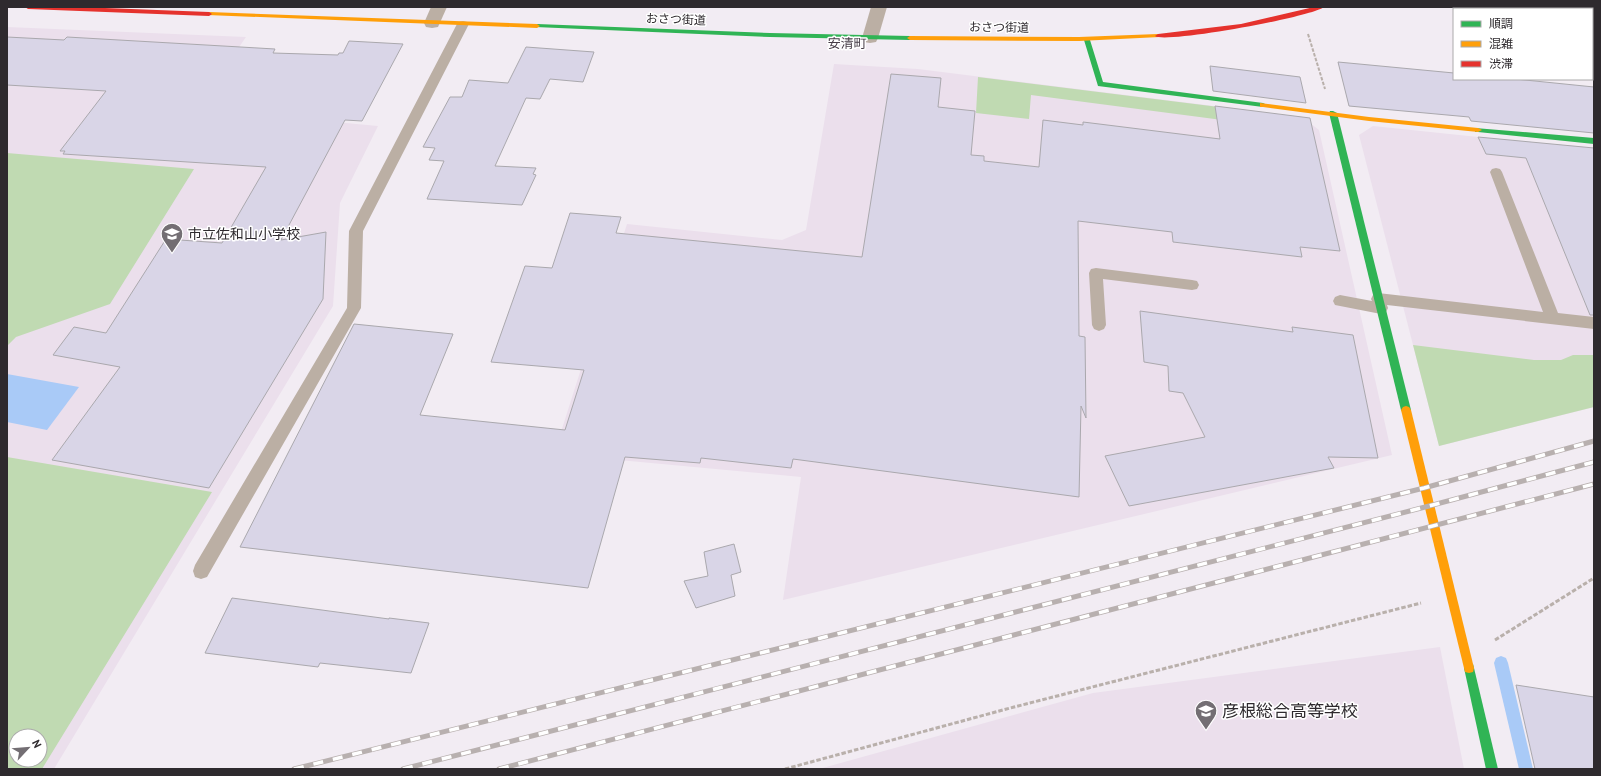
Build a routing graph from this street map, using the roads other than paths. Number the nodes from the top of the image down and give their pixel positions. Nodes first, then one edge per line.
1 (28, 7) edge
2 (439, 7) edge
3 (879, 7) edge
4 (1321, 7) edge
5 (74, 8) edge
6 (119, 9) edge
7 (177, 10) edge
8 (432, 23) junction
9 (463, 24) junction
10 (870, 38) junction
11 (1087, 40) junction
12 (1333, 114) junction
13 (1594, 141) edge
14 (1496, 172) dead end
15 (1192, 285) dead end
16 (1340, 301) dead end
17 (1379, 303) junction
18 (1553, 318) junction
19 (1594, 323) edge
20 (1098, 325) dead end
21 (201, 571) dead end
22 (1492, 769) edge

1 - 5 street, おさつ街道
2 - 8 street
3 - 10 street
4 - 11 street, おさつ街道
5 - 6 street, おさつ街道
6 - 7 street, おさつ街道
7 - 8 street, おさつ街道
8 - 9 street, おさつ街道
9 - 10 street, おさつ街道
9 - 21 lane
10 - 11 street, おさつ街道
11 - 12 street
12 - 13 street
12 - 17 street
14 - 18 lane
15 - 20 lane
16 - 17 lane
17 - 18 lane
17 - 22 street
18 - 19 lane

